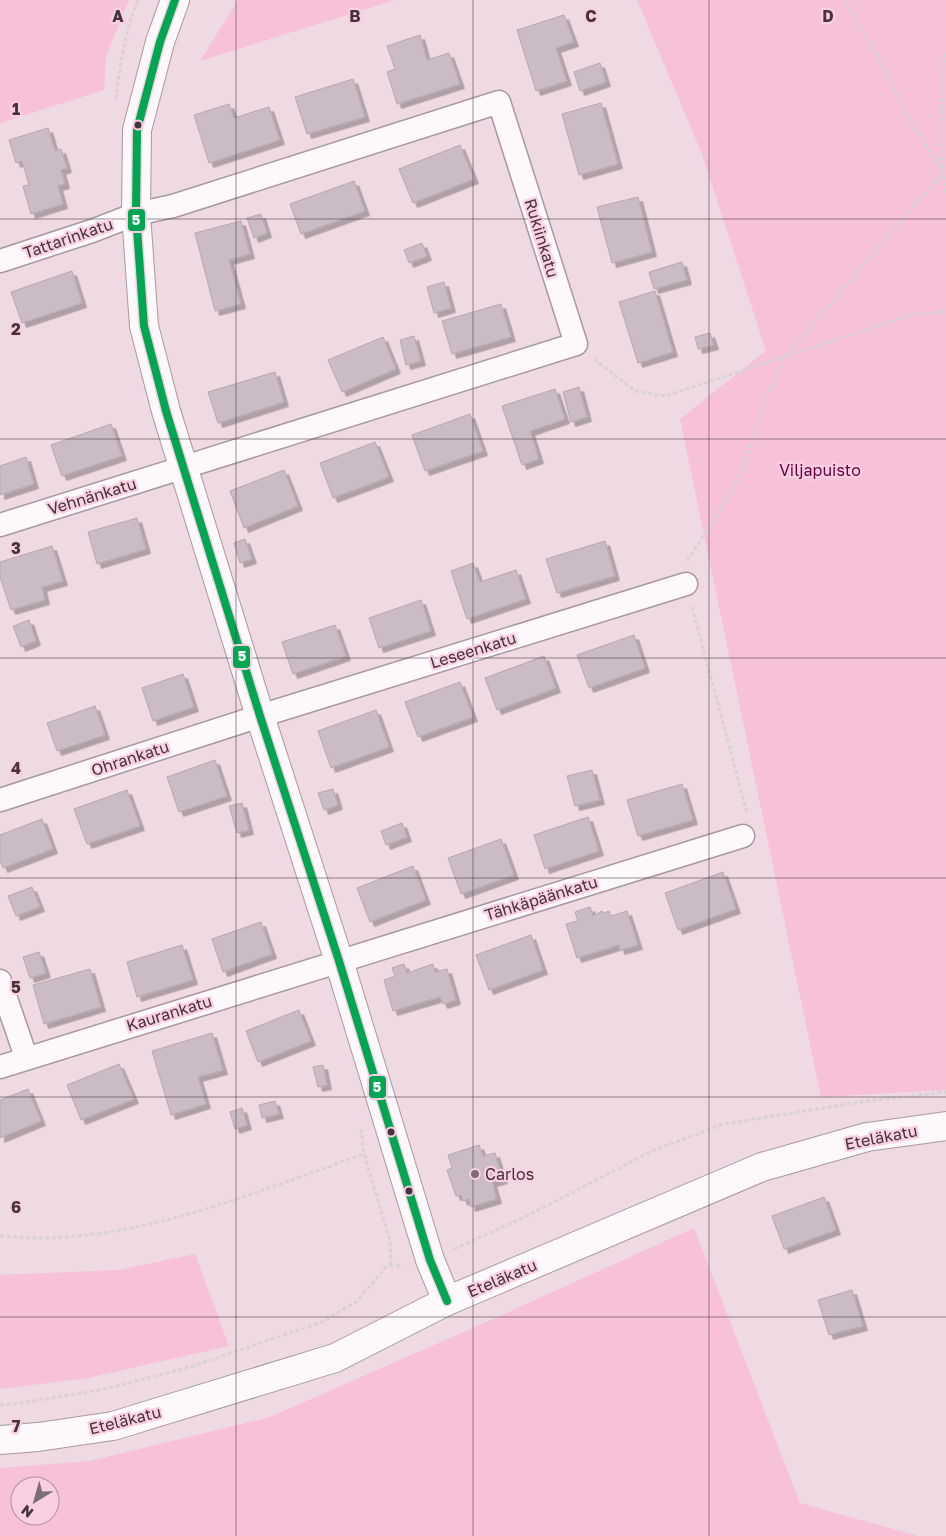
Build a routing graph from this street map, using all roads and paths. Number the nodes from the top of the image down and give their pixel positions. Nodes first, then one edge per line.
1 (175, 0) edge
2 (845, 0) edge
3 (946, 54) edge
4 (943, 172) junction
5 (946, 195) edge
6 (136, 214) junction
7 (0, 261) edge
8 (946, 311) edge
9 (576, 344) junction
10 (784, 358) junction
11 (184, 467) junction
12 (0, 525) edge
13 (686, 584) junction
14 (260, 716) junction
15 (0, 800) edge
16 (743, 836) joint
17 (339, 961) junction
18 (0, 981) edge
19 (26, 1058) junction
20 (0, 1067) edge
21 (946, 1092) edge
22 (946, 1126) edge
23 (364, 1154) dead end
24 (0, 1236) edge
25 (430, 1260) junction
26 (447, 1301) junction
27 (0, 1405) edge
28 (0, 1440) edge

1 - 6 street
2 - 4 path
3 - 4 path
4 - 5 path
4 - 10 path
6 - 7 street, Tattarinkatu
6 - 9 street, Rukiinkatu
6 - 11 street
8 - 10 path
9 - 10 path
9 - 11 street
10 - 13 path
11 - 12 street, Vehnänkatu
11 - 14 street
13 - 14 street, Leseenkatu
13 - 16 path
14 - 15 street, Ohrankatu
14 - 17 street
16 - 17 street, Tähkäpäänkatu
17 - 19 street, Kaurankatu
17 - 25 street
18 - 19 street
19 - 20 street, Kaurankatu
21 - 25 path
22 - 26 street, Eteläkatu
23 - 24 path
25 - 26 street
25 - 27 path
26 - 28 street, Eteläkatu

